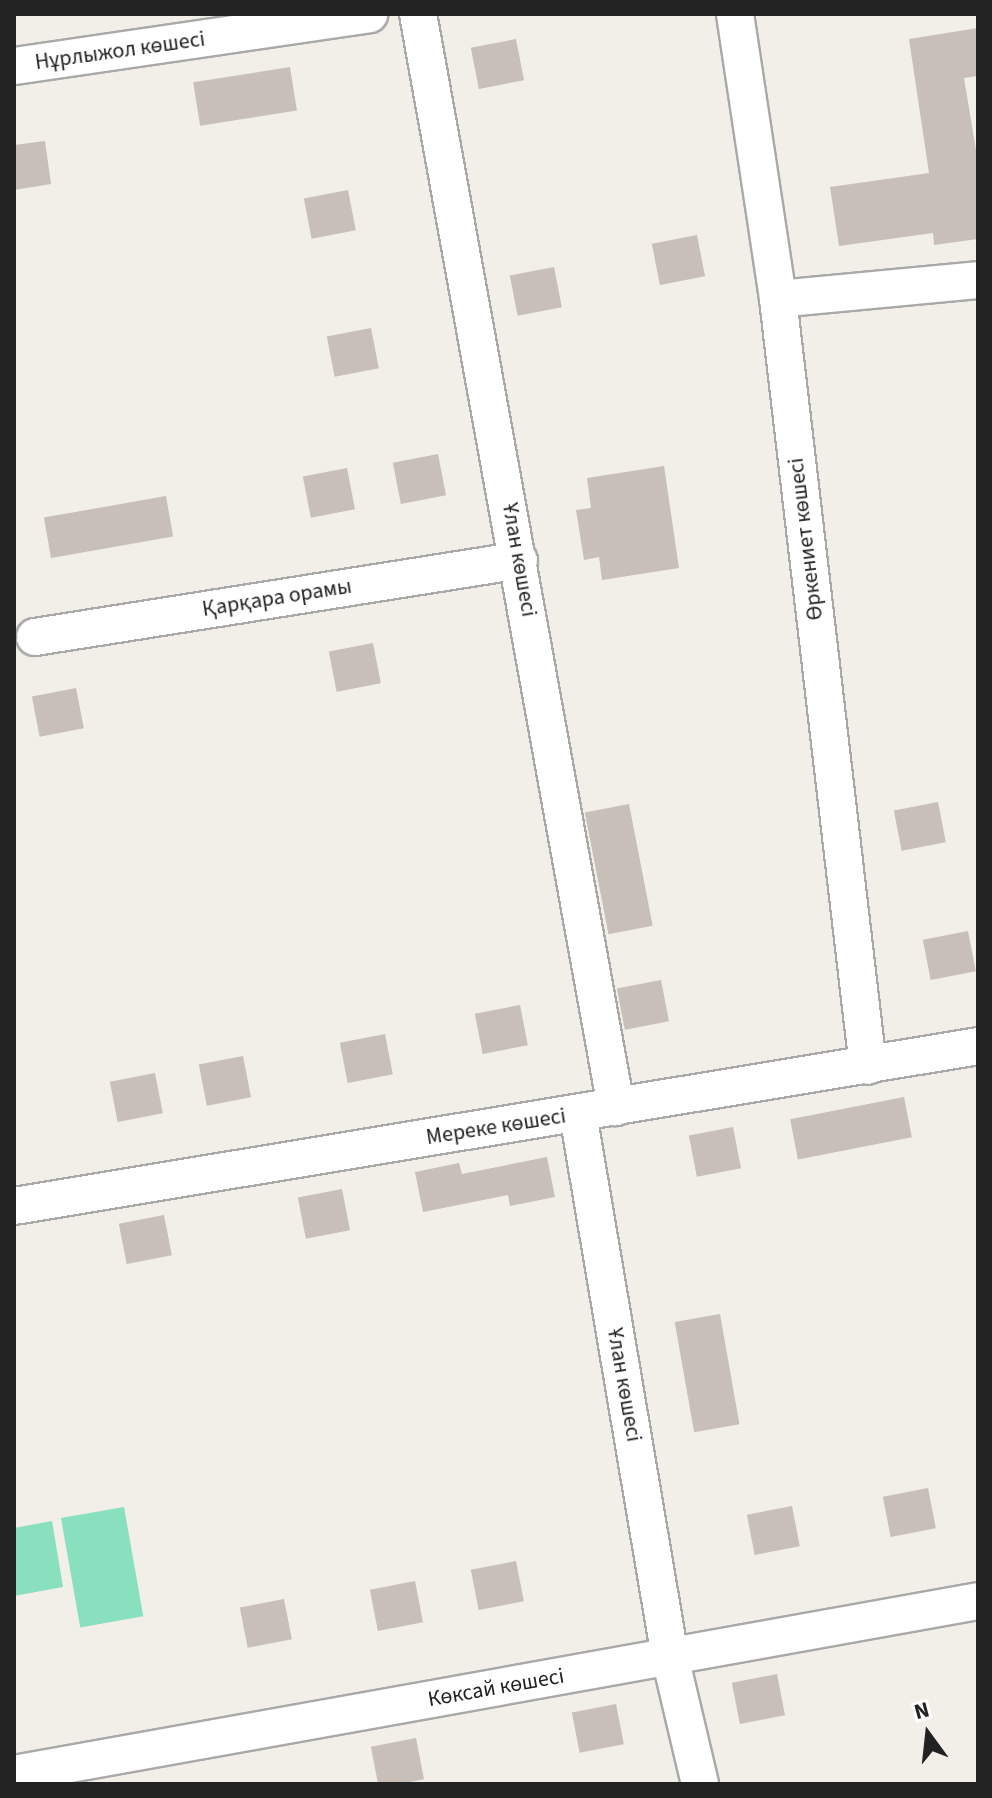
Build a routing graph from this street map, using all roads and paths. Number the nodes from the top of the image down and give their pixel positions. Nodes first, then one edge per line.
1 (369, 14) edge
2 (418, 14) edge
3 (735, 14) edge
4 (14, 66) edge
5 (978, 280) edge
6 (778, 299) junction
7 (519, 560) junction
8 (35, 637) dead end
9 (978, 1046) edge
10 (868, 1066) junction
11 (616, 1107) junction
12 (578, 1114) junction
13 (14, 1206) edge
14 (978, 1601) edge
15 (670, 1657) junction
16 (14, 1774) edge
17 (52, 1776) edge
18 (700, 1784) edge

1 - 4 street, Нұрлыжол көшесі
2 - 7 street, Ұлан көшесі
3 - 6 street, Өркениет көшесі
5 - 6 street
6 - 10 street, Өркениет көшесі
7 - 8 street, Қарқара орамы
7 - 11 street, Ұлан көшесі
9 - 10 street, Мереке көшесі
10 - 11 street, Мереке көшесі
11 - 12 street, Мереке көшесі
12 - 13 street, Мереке көшесі
12 - 15 street, Ұлан көшесі
14 - 15 street, Көксай көшесі
15 - 17 street, Көксай көшесі
15 - 18 street, Ұлан көшесі
16 - 17 street, Көксай көшесі

